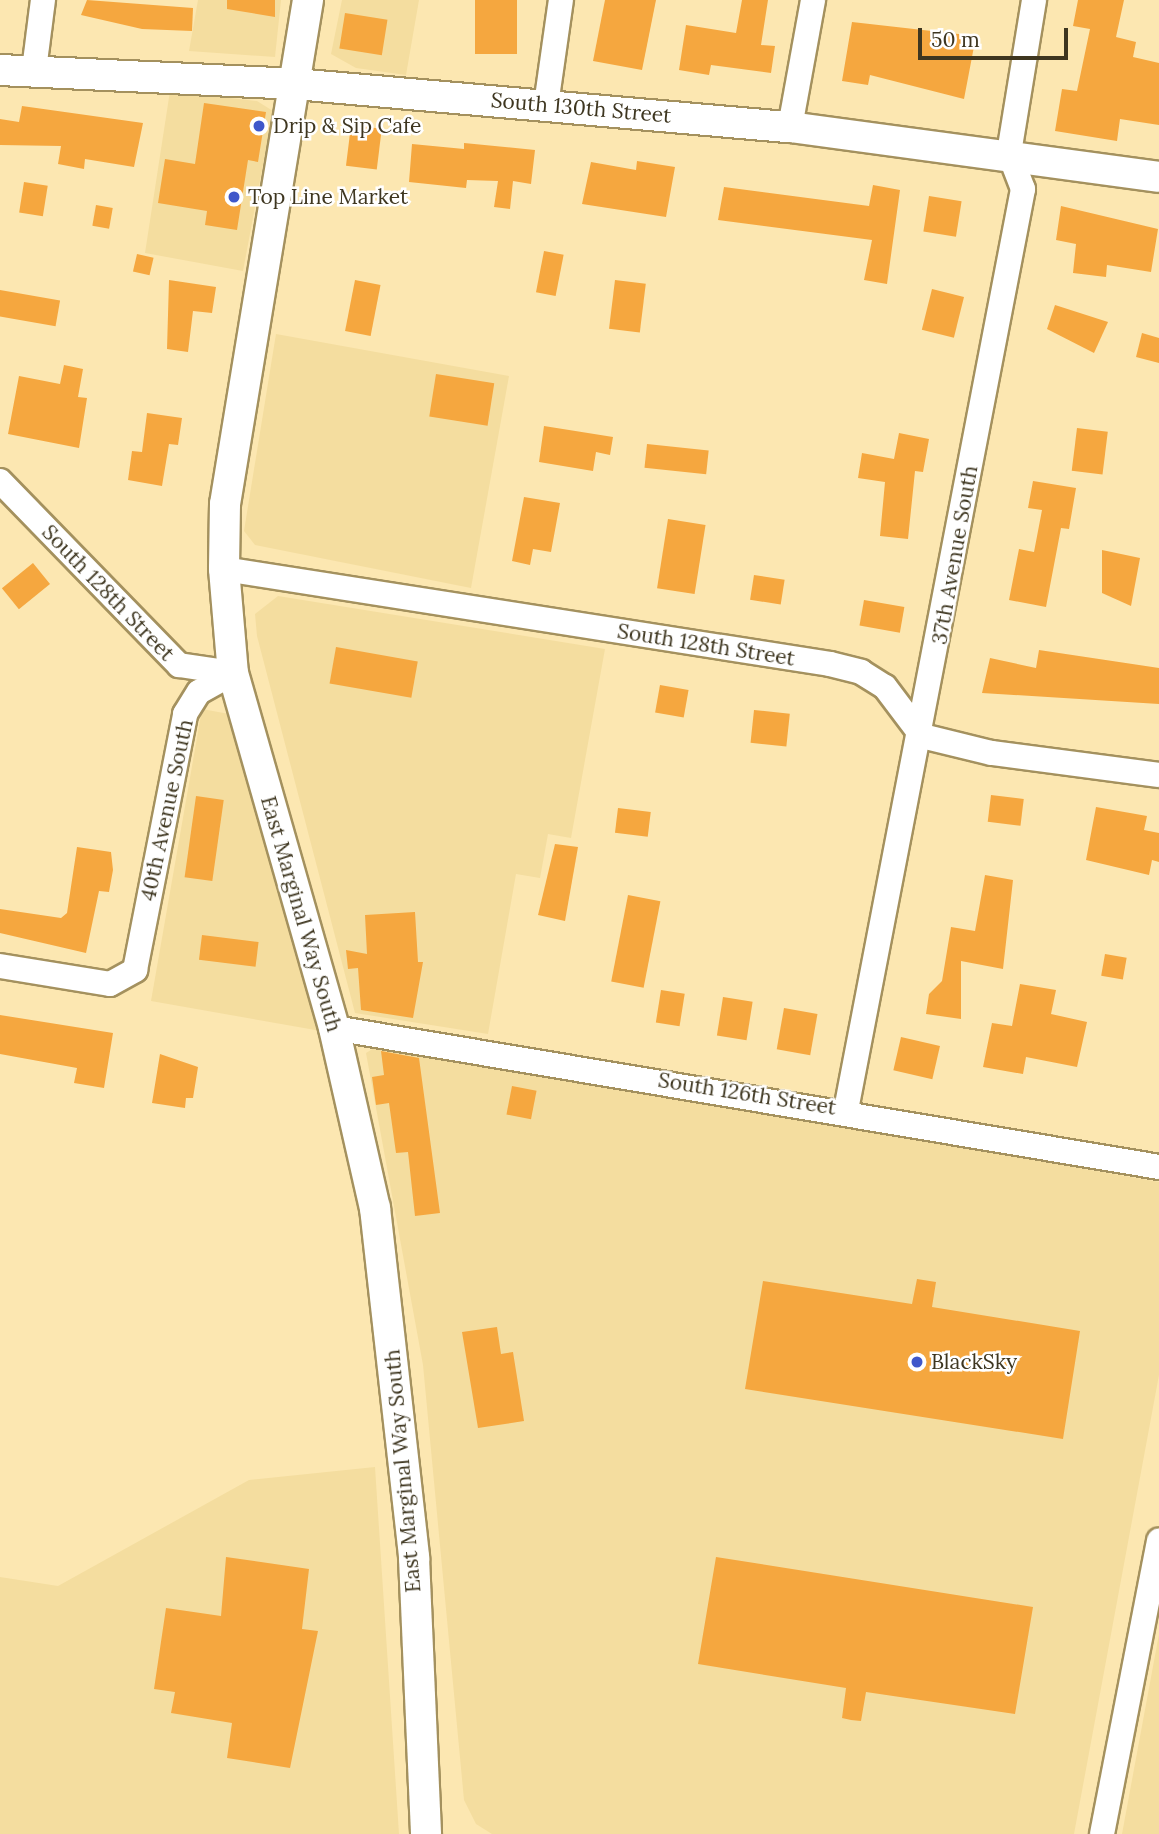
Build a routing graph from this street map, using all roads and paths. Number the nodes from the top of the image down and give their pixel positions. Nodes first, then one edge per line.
1 (43, 0) edge
2 (308, 0) edge
3 (561, 0) edge
4 (813, 0) edge
5 (1034, 0) edge
6 (0, 70) edge
7 (34, 70) junction
8 (295, 84) junction
9 (546, 105) junction
10 (790, 127) junction
11 (1009, 153) junction
12 (1159, 177) edge
13 (0, 481) edge
14 (224, 569) junction
15 (233, 673) junction
16 (922, 736) junction
17 (1159, 775) edge
18 (0, 966) edge
19 (334, 1028) junction
20 (846, 1110) junction
21 (1159, 1167) edge
22 (1159, 1540) edge
23 (426, 1834) edge
24 (1102, 1834) edge

1 - 7 street
2 - 8 street, East Marginal Way South
3 - 9 street
4 - 10 street
5 - 11 street
6 - 7 street, South 130th Street
7 - 8 street, South 130th Street
8 - 9 street, South 130th Street
8 - 14 street, East Marginal Way South
9 - 10 street, South 130th Street
10 - 11 street, South 130th Street
11 - 12 street, South 130th Street
11 - 16 street, 37th Avenue South
13 - 15 street, South 128th Street
14 - 15 street, East Marginal Way South
14 - 16 street, South 128th Street
15 - 18 street, 40th Avenue South
15 - 19 street, East Marginal Way South
16 - 17 street
16 - 20 street, 37th Avenue South
19 - 20 street, South 126th Street
19 - 23 street, East Marginal Way South
20 - 21 street, South 126th Street
22 - 24 street

